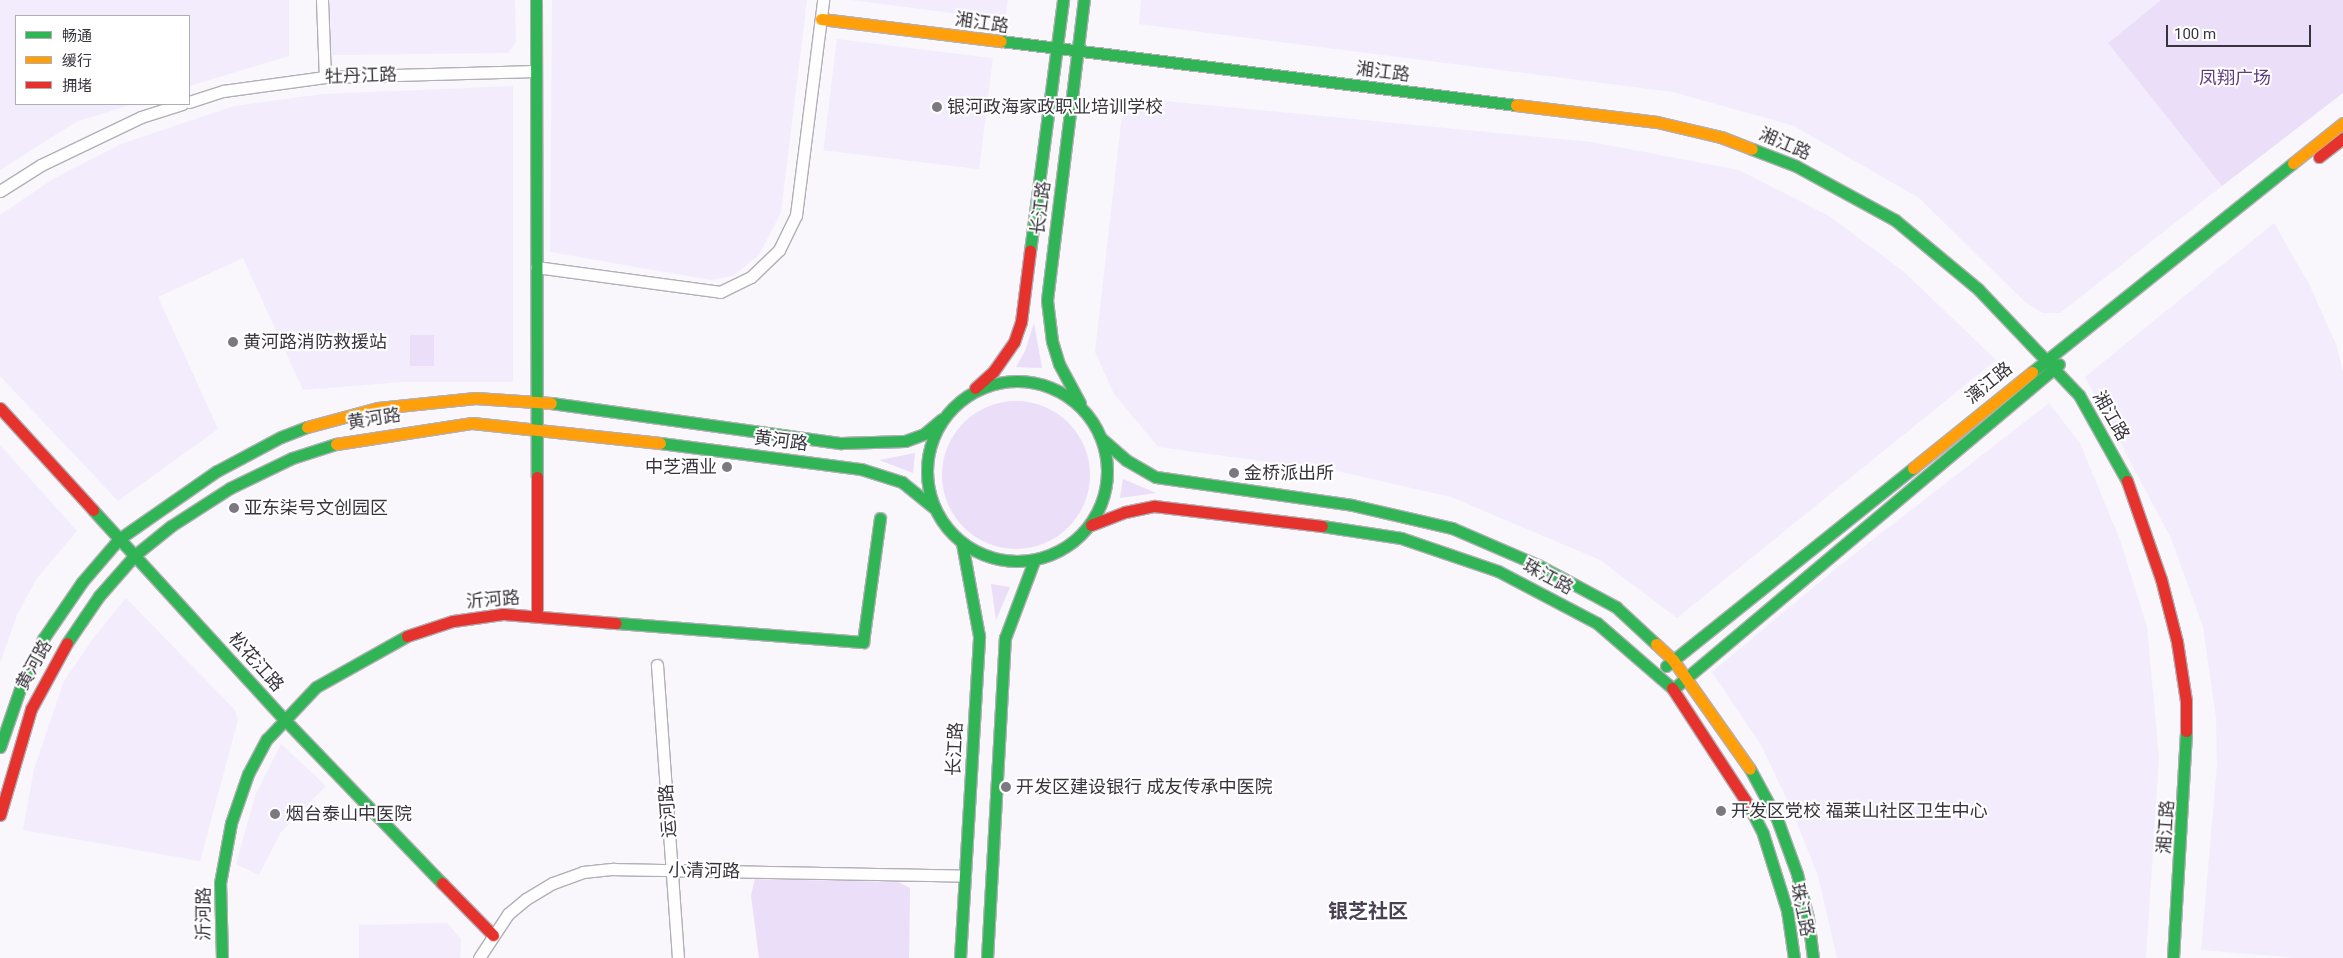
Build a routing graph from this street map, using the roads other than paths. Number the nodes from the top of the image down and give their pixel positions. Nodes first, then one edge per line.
1 (322, 0) edge
2 (536, 0) edge
3 (823, 0) edge
4 (1063, 0) edge
5 (1084, 0) edge
6 (820, 19) junction
7 (1057, 50) junction
8 (1078, 53) junction
9 (536, 71) junction
10 (325, 77) junction
11 (190, 102) edge
12 (179, 105) edge
13 (2343, 123) edge
14 (2343, 138) edge
15 (0, 191) edge
16 (536, 267) junction
17 (2051, 363) junction
18 (969, 394) junction
19 (539, 401) junction
20 (0, 408) edge
21 (1086, 413) junction
22 (942, 420) junction
23 (538, 428) junction
24 (1102, 439) junction
25 (933, 507) junction
26 (880, 518) dead end
27 (1091, 525) junction
28 (119, 539) junction
29 (962, 543) junction
30 (135, 555) junction
31 (1034, 560) junction
32 (537, 614) junction
33 (1673, 660) junction
34 (657, 665) dead end
35 (1658, 673) junction
36 (1686, 677) junction
37 (1673, 690) junction
38 (284, 719) junction
39 (0, 747) edge
40 (0, 815) edge
41 (672, 871) junction
42 (965, 876) junction
43 (493, 935) junction
44 (222, 958) edge
45 (479, 958) edge
46 (678, 958) edge
47 (960, 958) edge
48 (987, 958) edge
49 (1794, 958) edge
50 (1813, 958) edge
51 (2174, 958) edge

1 - 10 street
2 - 9 main road
3 - 6 street
4 - 7 main road, 长江路
5 - 8 main road, 长江路
6 - 7 main road, 湘江路
6 - 16 street
7 - 8 main road, 湘江路
7 - 18 main road, 长江路
8 - 17 main road, 湘江路
8 - 21 main road, 长江路
9 - 10 street, 牡丹江路
9 - 16 main road
10 - 11 street, 牡丹江路
12 - 15 street
13 - 17 main road, 漓江路
14 - 17 main road, 漓江路
16 - 19 main road
17 - 33 main road, 漓江路
17 - 36 main road, 漓江路
17 - 51 main road, 湘江路
18 - 21 main road
18 - 22 main road, 长江路
19 - 22 main road, 黄河路
19 - 23 main road
19 - 28 main road, 黄河路
20 - 28 main road, 松花江路
21 - 24 main road, 长江路
22 - 25 main road
23 - 25 main road, 黄河路
23 - 30 main road, 黄河路
23 - 32 main road
24 - 27 main road
24 - 33 main road
25 - 29 main road, 黄河路
26 - 32 main road, 沂河路
27 - 31 main road
27 - 35 main road, 珠江路
28 - 30 main road, 松花江路
28 - 39 main road, 黄河路
29 - 31 main road
29 - 42 main road, 长江路
30 - 38 main road, 松花江路
30 - 40 main road, 黄河路
31 - 48 main road
32 - 38 main road, 沂河路
33 - 35 main road, 漓江路
33 - 36 main road
34 - 41 street, 运河路
35 - 37 main road, 珠江路
36 - 37 main road, 漓江路
36 - 50 main road
37 - 49 main road, 珠江路
38 - 43 main road, 松花江路
38 - 44 main road, 沂河路
41 - 42 street, 小清河路
41 - 43 street, 小清河路
41 - 46 street, 运河路
42 - 47 main road, 长江路
43 - 45 street, 小清河路

